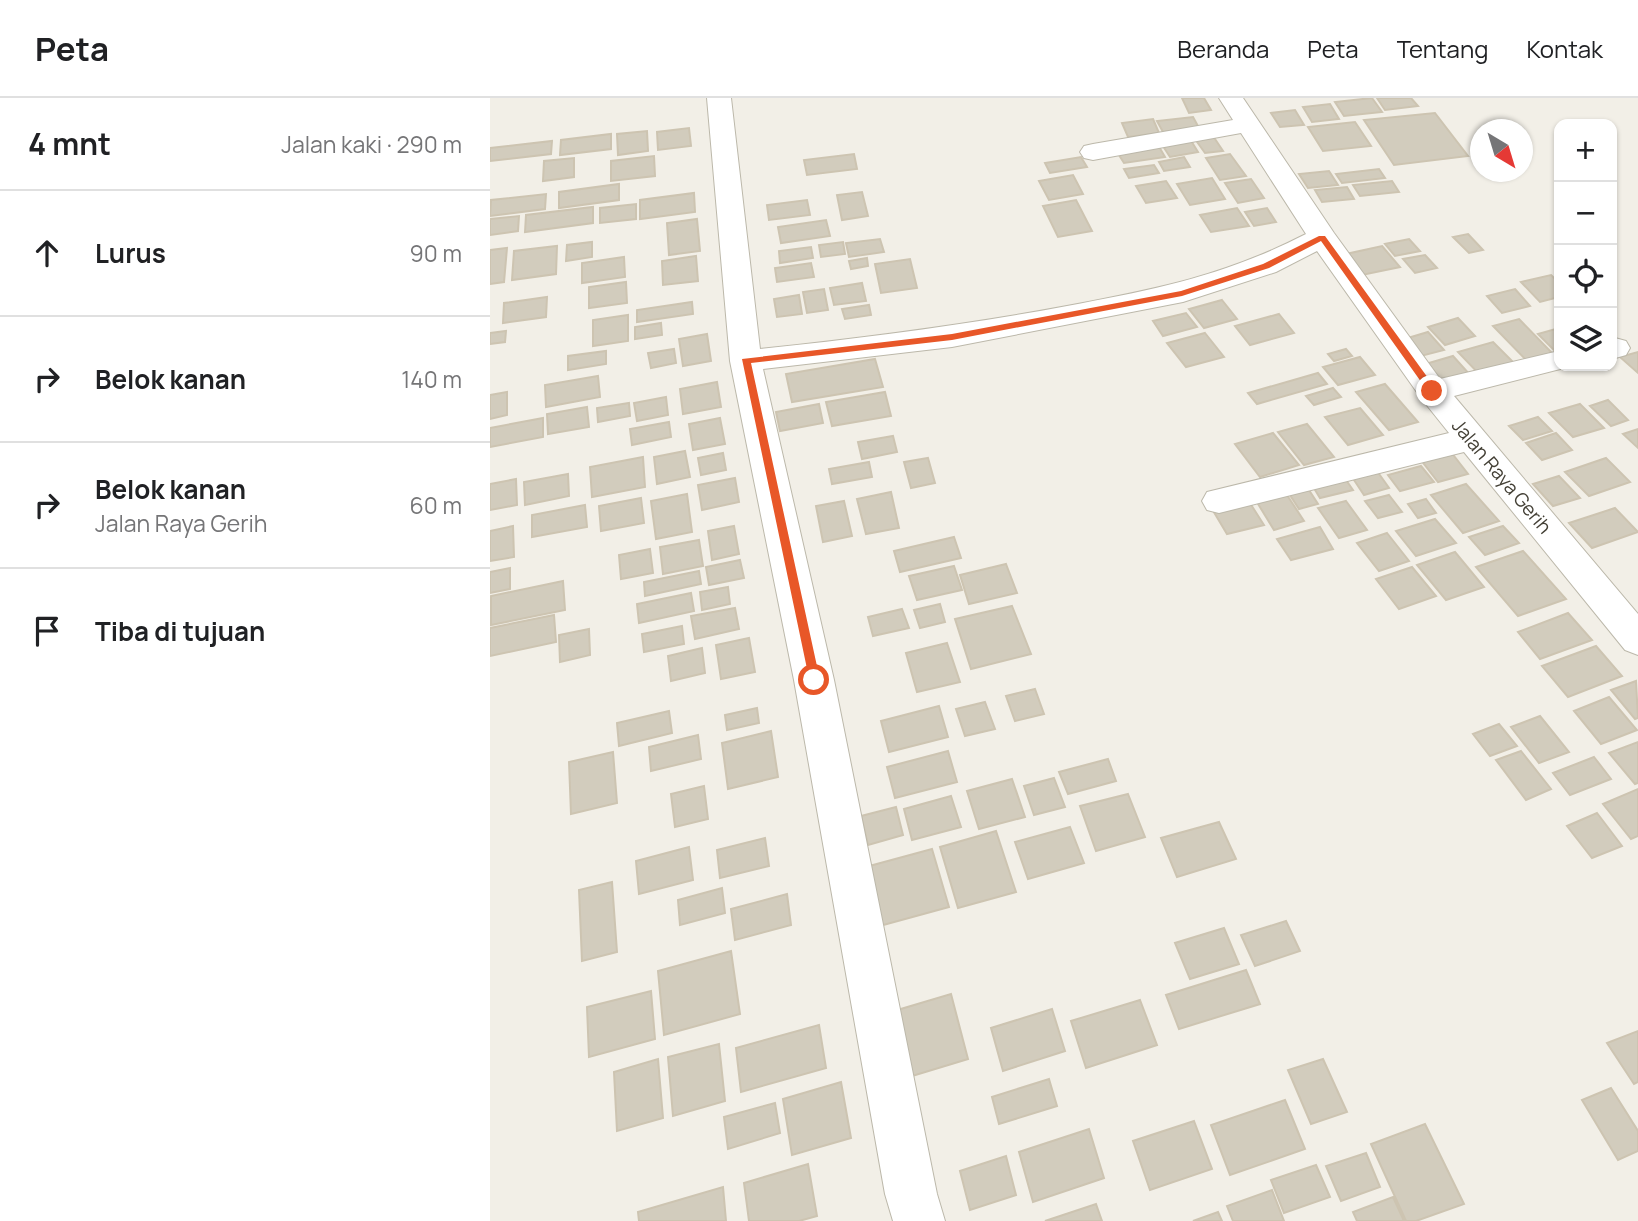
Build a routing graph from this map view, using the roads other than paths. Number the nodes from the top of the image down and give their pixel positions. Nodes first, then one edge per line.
1 (719, 98) edge
2 (1231, 98) edge
3 (1246, 125) junction
4 (1093, 152) dead end
5 (1322, 237) junction
6 (746, 361) junction
7 (1554, 362) edge
8 (1432, 391) junction
9 (1470, 439) junction
10 (1219, 501) dead end
11 (1638, 640) edge
12 (919, 1221) edge

1 - 6 street
2 - 3 street, Jalan Raya Gerih
3 - 4 street
3 - 5 street, Jalan Raya Gerih
5 - 6 street
5 - 8 street, Jalan Raya Gerih
6 - 12 street
7 - 8 street
8 - 9 street, Jalan Raya Gerih
9 - 10 street
9 - 11 street, Jalan Raya Gerih

